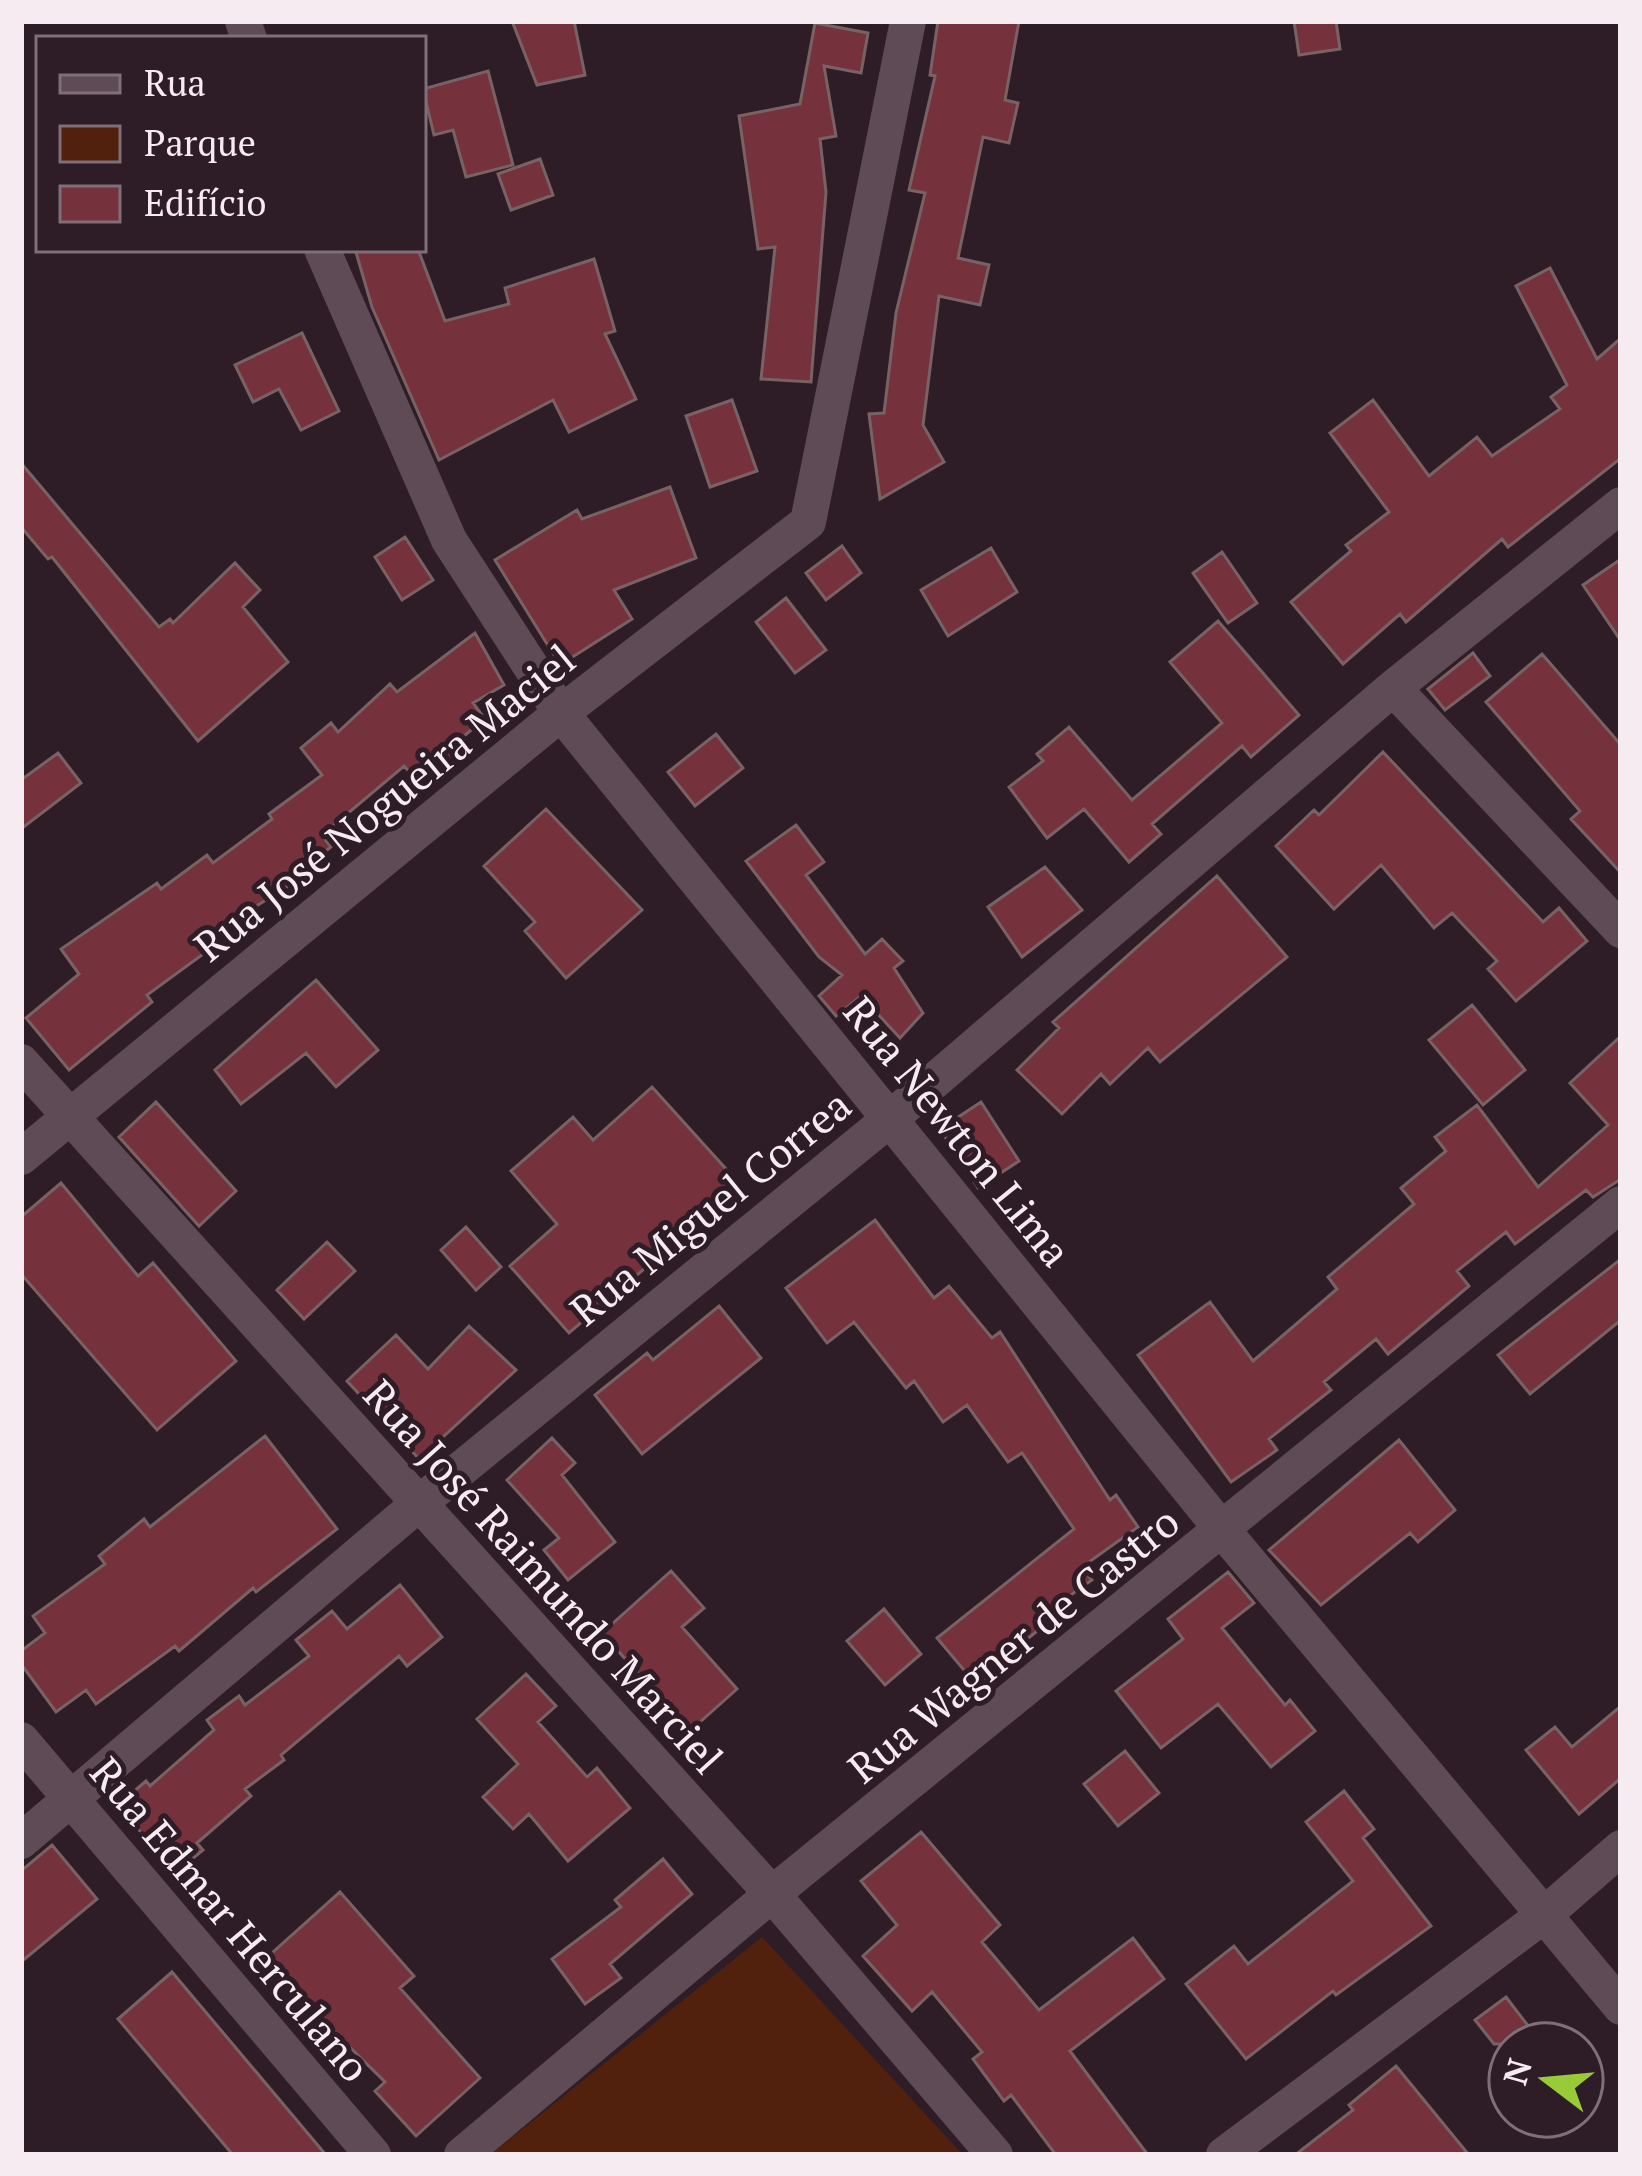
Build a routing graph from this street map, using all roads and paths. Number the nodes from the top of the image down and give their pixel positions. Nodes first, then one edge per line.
1 (908, 21) edge
2 (323, 252) edge
3 (1621, 505) edge
4 (1393, 688) junction
5 (561, 713) junction
6 (1621, 930) edge
7 (21, 1062) edge
8 (69, 1118) junction
9 (890, 1118) junction
10 (21, 1157) edge
11 (1621, 1204) edge
12 (417, 1505) junction
13 (1224, 1532) junction
14 (21, 1740) edge
15 (69, 1801) junction
16 (21, 1841) edge
17 (1621, 1848) edge
18 (772, 1894) junction
19 (1544, 1915) junction
20 (1621, 2007) edge
21 (373, 2155) edge
22 (462, 2155) edge
23 (994, 2155) edge
24 (1225, 2155) edge

1 - 5 street, Rua José Nogueira Maciel
2 - 5 street, Rua Newton Lima
3 - 4 street, Rua Miguel Correa
4 - 6 street
4 - 9 street, Rua Miguel Correa
5 - 8 street, Rua José Nogueira Maciel
5 - 9 street, Rua Newton Lima
7 - 8 street, Rua José Raimundo Marciel
8 - 10 street, Rua José Nogueira Maciel
8 - 12 street, Rua José Raimundo Marciel
9 - 12 street, Rua Miguel Correa
9 - 13 street, Rua Newton Lima
11 - 13 street, Rua Wagner de Castro
12 - 15 street, Rua Miguel Correa
12 - 18 street, Rua José Raimundo Marciel
13 - 18 street, Rua Wagner de Castro
13 - 19 street, Rua Newton Lima
14 - 15 street, Rua Edmar Herculano
15 - 16 street, Rua Miguel Correa
15 - 21 street, Rua Edmar Herculano
17 - 19 street
18 - 22 street, Rua Wagner de Castro
18 - 23 street, Rua José Raimundo Marciel
19 - 20 street, Rua Newton Lima
19 - 24 street

